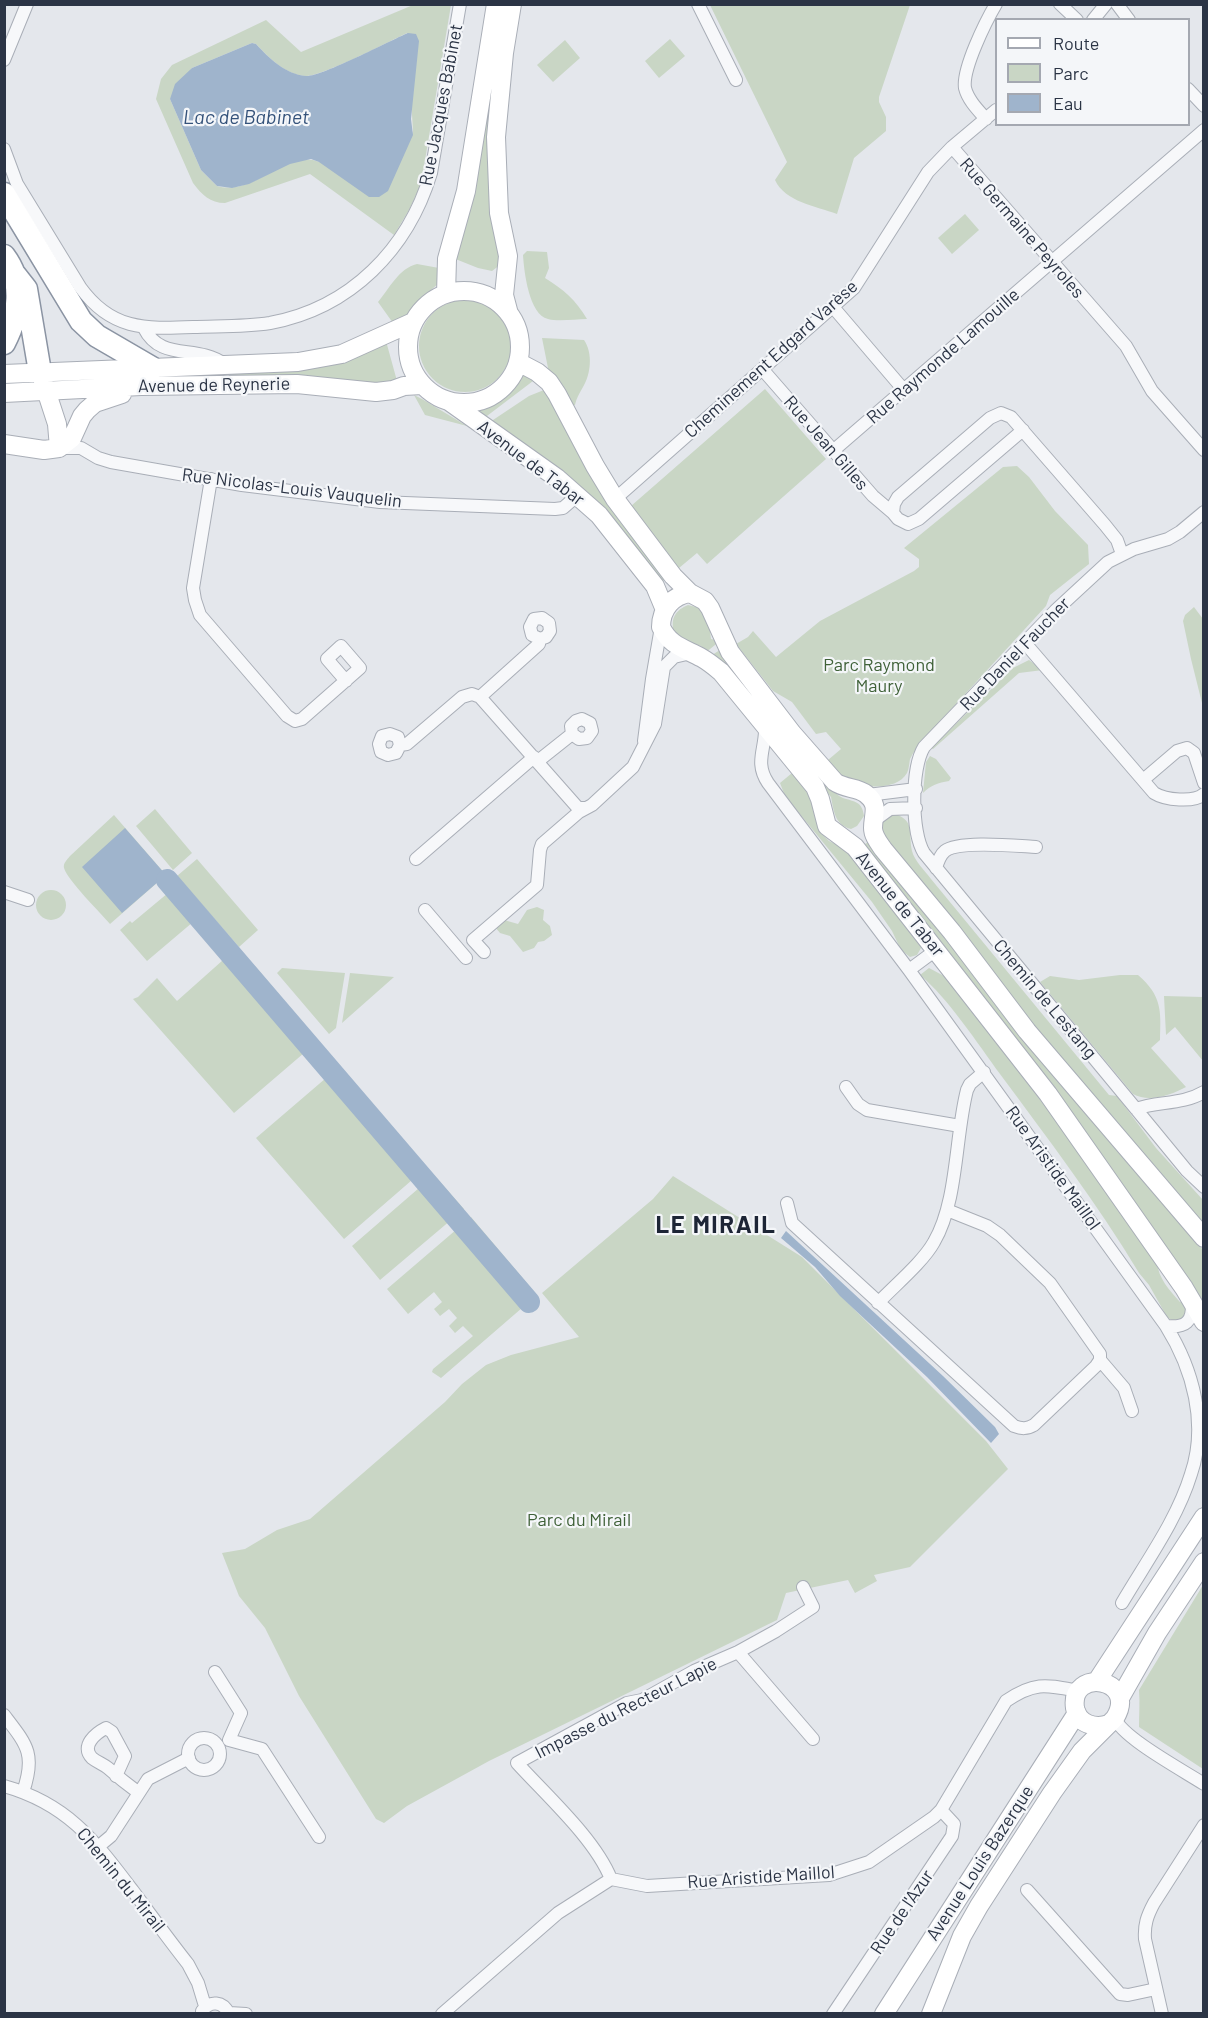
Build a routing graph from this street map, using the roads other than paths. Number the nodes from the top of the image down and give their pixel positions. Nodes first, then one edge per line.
1 (27, 4) edge
2 (460, 4) edge
3 (496, 4) edge
4 (512, 4) edge
5 (698, 4) edge
6 (996, 4) edge
7 (1060, 4) edge
8 (1106, 4) edge
9 (1117, 4) edge
10 (1075, 18) edge
11 (1095, 18) edge
12 (1128, 18) edge
13 (4, 60) edge
14 (736, 80) dead end
15 (1190, 91) edge
16 (1203, 106) edge
17 (995, 111) edge
18 (986, 119) junction
19 (1203, 129) edge
20 (952, 147) junction
21 (4, 149) edge
22 (4, 194) edge
23 (1052, 262) junction
24 (10, 265) edge
25 (446, 294) junction
26 (833, 308) junction
27 (509, 314) junction
28 (413, 322) junction
29 (144, 328) junction
30 (4, 343) edge
31 (518, 362) junction
32 (224, 364) junction
33 (763, 370) junction
34 (4, 374) edge
35 (146, 377) junction
36 (43, 381) junction
37 (422, 385) junction
38 (903, 389) junction
39 (4, 393) edge
40 (448, 401) junction
41 (1023, 430) junction
42 (4, 444) edge
43 (59, 448) junction
44 (834, 450) junction
45 (1203, 450) edge
46 (211, 479) junction
47 (578, 495) junction
48 (615, 499) junction
49 (1203, 512) edge
50 (893, 513) junction
51 (1122, 555) junction
52 (690, 593) junction
53 (663, 618) junction
54 (540, 639) dead end
55 (1025, 643) junction
56 (691, 653) junction
57 (346, 681) dead end
58 (480, 697) junction
59 (765, 727) junction
60 (572, 734) dead end
61 (400, 745) dead end
62 (644, 746) junction
63 (785, 752) junction
64 (536, 759) junction
65 (761, 768) junction
66 (1143, 780) junction
67 (1203, 783) edge
68 (1203, 794) edge
69 (868, 795) junction
70 (916, 798) junction
71 (586, 808) junction
72 (874, 823) junction
73 (842, 837) junction
74 (1036, 847) dead end
75 (416, 860) dead end
76 (936, 868) junction
77 (4, 892) edge
78 (28, 900) dead end
79 (425, 910) dead end
80 (936, 950) junction
81 (484, 952) dead end
82 (466, 958) dead end
83 (909, 970) junction
84 (984, 1072) junction
85 (846, 1087) dead end
86 (1203, 1092) edge
87 (1136, 1109) junction
88 (960, 1126) junction
89 (1203, 1187) edge
90 (787, 1203) dead end
91 (946, 1210) junction
92 (1203, 1238) edge
93 (1192, 1300) junction
94 (878, 1303) junction
95 (1203, 1322) edge
96 (1166, 1326) junction
97 (1100, 1360) junction
98 (1132, 1411) dead end
99 (1203, 1517) edge
100 (1203, 1562) edge
101 (803, 1587) dead end
102 (1122, 1603) dead end
103 (738, 1652) junction
104 (215, 1672) dead end
105 (1098, 1681) junction
106 (1078, 1691) junction
107 (1120, 1698) junction
108 (1077, 1713) junction
109 (4, 1715) edge
110 (1112, 1721) junction
111 (813, 1739) dead end
112 (224, 1743) junction
113 (189, 1758) junction
114 (116, 1776) dead end
115 (1203, 1784) edge
116 (4, 1786) edge
117 (24, 1792) junction
118 (139, 1793) junction
119 (941, 1810) junction
120 (1203, 1824) edge
121 (319, 1837) dead end
122 (99, 1846) junction
123 (611, 1879) junction
124 (1028, 1890) dead end
125 (1156, 1989) junction
126 (203, 2010) edge
127 (229, 2013) edge
128 (246, 2013) edge
129 (442, 2013) edge
130 (833, 2013) edge
131 (884, 2013) edge
132 (931, 2013) edge
133 (1162, 2013) edge

1 - 13 street
2 - 29 street, Rue Jacques Babinet
3 - 25 main road
4 - 27 main road
5 - 14 street
6 - 18 street
7 - 10 street
8 - 11 street
9 - 12 street
15 - 16 street
17 - 18 street, Rue Germaine Peyroles
18 - 20 street, Rue Germaine Peyroles
19 - 23 street, Rue Raymonde Lamouille
20 - 23 street, Rue Germaine Peyroles
20 - 26 street, Cheminement Edgard Varèse
21 - 29 street, Rue Jacques Babinet
22 - 35 highway
23 - 38 street, Rue Raymonde Lamouille
23 - 45 street, Rue Germaine Peyroles
24 - 30 highway
24 - 36 highway
25 - 27 main road
25 - 28 main road
26 - 33 street, Cheminement Edgard Varèse
26 - 38 street
27 - 31 main road
28 - 32 main road, Avenue de Reynerie
28 - 37 main road
29 - 32 street, Rue Jacques Babinet
31 - 40 main road
31 - 48 main road, Avenue de Tabar
32 - 35 main road, Avenue de Reynerie
33 - 44 street, Rue Jean Gilles
33 - 48 street, Cheminement Edgard Varèse
34 - 36 main road
35 - 36 main road, Avenue de Reynerie
35 - 37 main road, Avenue de Reynerie
35 - 43 main road
36 - 39 main road, Avenue de Reynerie
36 - 43 main road
37 - 40 main road
38 - 44 street, Rue Raymonde Lamouille
40 - 47 main road, Avenue de Tabar
41 - 50 street, Rue Jean Gilles
41 - 50 street
41 - 51 street
42 - 43 main road, Rue Nicolas-Louis Vauquelin
43 - 46 street, Rue Nicolas-Louis Vauquelin
44 - 50 street, Rue Jean Gilles
46 - 47 street, Rue Nicolas-Louis Vauquelin
46 - 57 street
47 - 53 main road, Avenue de Tabar
48 - 52 main road, Avenue de Tabar
49 - 51 street, Rue Daniel Faucher
51 - 55 street, Rue Daniel Faucher
52 - 53 main road
52 - 69 main road, Avenue de Tabar
53 - 56 main road, Avenue de Tabar
53 - 62 street
54 - 58 street
55 - 66 street
55 - 70 street, Rue Daniel Faucher
56 - 59 main road, Avenue de Tabar
56 - 62 street
58 - 61 street
58 - 64 street
59 - 63 main road, Avenue de Tabar
59 - 65 street
60 - 64 street
62 - 71 street
63 - 65 street
63 - 73 main road, Avenue de Tabar
64 - 71 street
64 - 75 street
65 - 83 street, Rue Aristide Maillol
66 - 67 street
66 - 68 street
69 - 70 street
69 - 72 main road, Avenue de Tabar
70 - 72 street
70 - 76 street, Chemin de Lestang
71 - 81 street
72 - 73 main road
72 - 92 main road, Avenue de Tabar
73 - 80 main road, Avenue de Tabar
74 - 76 street
76 - 87 street, Chemin de Lestang
77 - 78 street
79 - 82 street
80 - 83 street
80 - 93 main road, Avenue de Tabar
83 - 84 street, Rue Aristide Maillol
84 - 88 street
84 - 96 street, Rue Aristide Maillol
85 - 88 street
86 - 87 street
87 - 89 street, Chemin de Lestang
88 - 91 street
90 - 94 street
91 - 94 street
91 - 97 street
93 - 95 main road, Avenue de Tabar
93 - 96 street
94 - 97 street
96 - 102 street, Rue Aristide Maillol
97 - 98 street
99 - 105 main road
100 - 107 main road
101 - 103 street, Impasse du Recteur Lapie
103 - 111 street
103 - 123 street, Impasse du Recteur Lapie
104 - 112 street
105 - 106 main road
105 - 107 main road
106 - 108 main road
106 - 119 street, Rue Aristide Maillol
107 - 110 main road
108 - 110 main road
108 - 131 main road, Avenue Louis Bazerque
109 - 117 street
110 - 115 street
110 - 132 main road, Avenue Louis Bazerque
112 - 113 street
112 - 113 street
112 - 121 street
113 - 118 street
114 - 118 street
116 - 117 street, Chemin du Mirail
117 - 122 street, Chemin du Mirail
118 - 122 street
119 - 123 street, Rue Aristide Maillol
119 - 130 street, Rue de l'Azur
120 - 125 street
122 - 126 street, Chemin du Mirail
123 - 129 street
124 - 125 street
125 - 133 street
126 - 127 street
127 - 128 street

